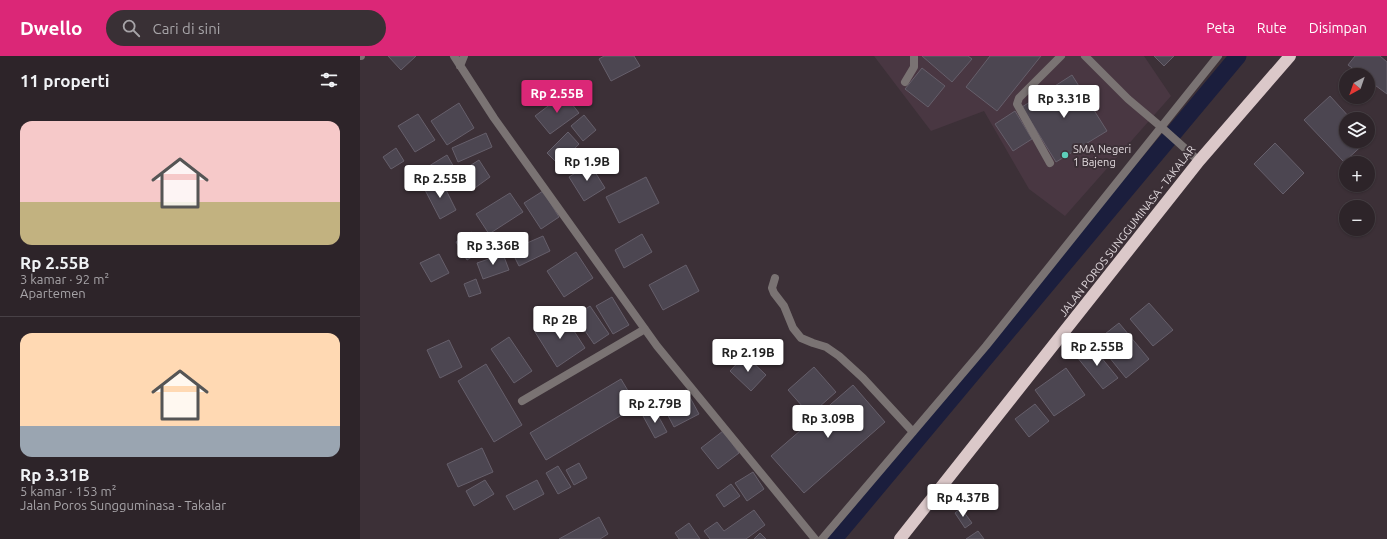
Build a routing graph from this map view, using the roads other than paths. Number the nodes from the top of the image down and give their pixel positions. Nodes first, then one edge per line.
1 (454, 56) edge
2 (464, 56) edge
3 (914, 56) edge
4 (1061, 56) edge
5 (1084, 56) edge
6 (1218, 56) edge
7 (1290, 56) edge
8 (460, 66) junction
9 (905, 82) dead end
10 (1162, 128) junction
11 (1199, 161) junction
12 (1050, 163) dead end
13 (774, 278) dead end
14 (645, 329) junction
15 (522, 401) dead end
16 (913, 432) junction
17 (815, 539) edge
18 (822, 539) edge
19 (900, 539) edge

1 - 8 street
2 - 8 street
3 - 9 street
4 - 12 street
5 - 10 street
6 - 10 street
7 - 11 highway, JALAN POROS SUNGGUMINASA - TAKALAR
8 - 14 street
10 - 11 street
10 - 16 street
11 - 19 highway, JALAN POROS SUNGGUMINASA - TAKALAR
13 - 16 street
14 - 15 street
14 - 17 street
16 - 18 street

